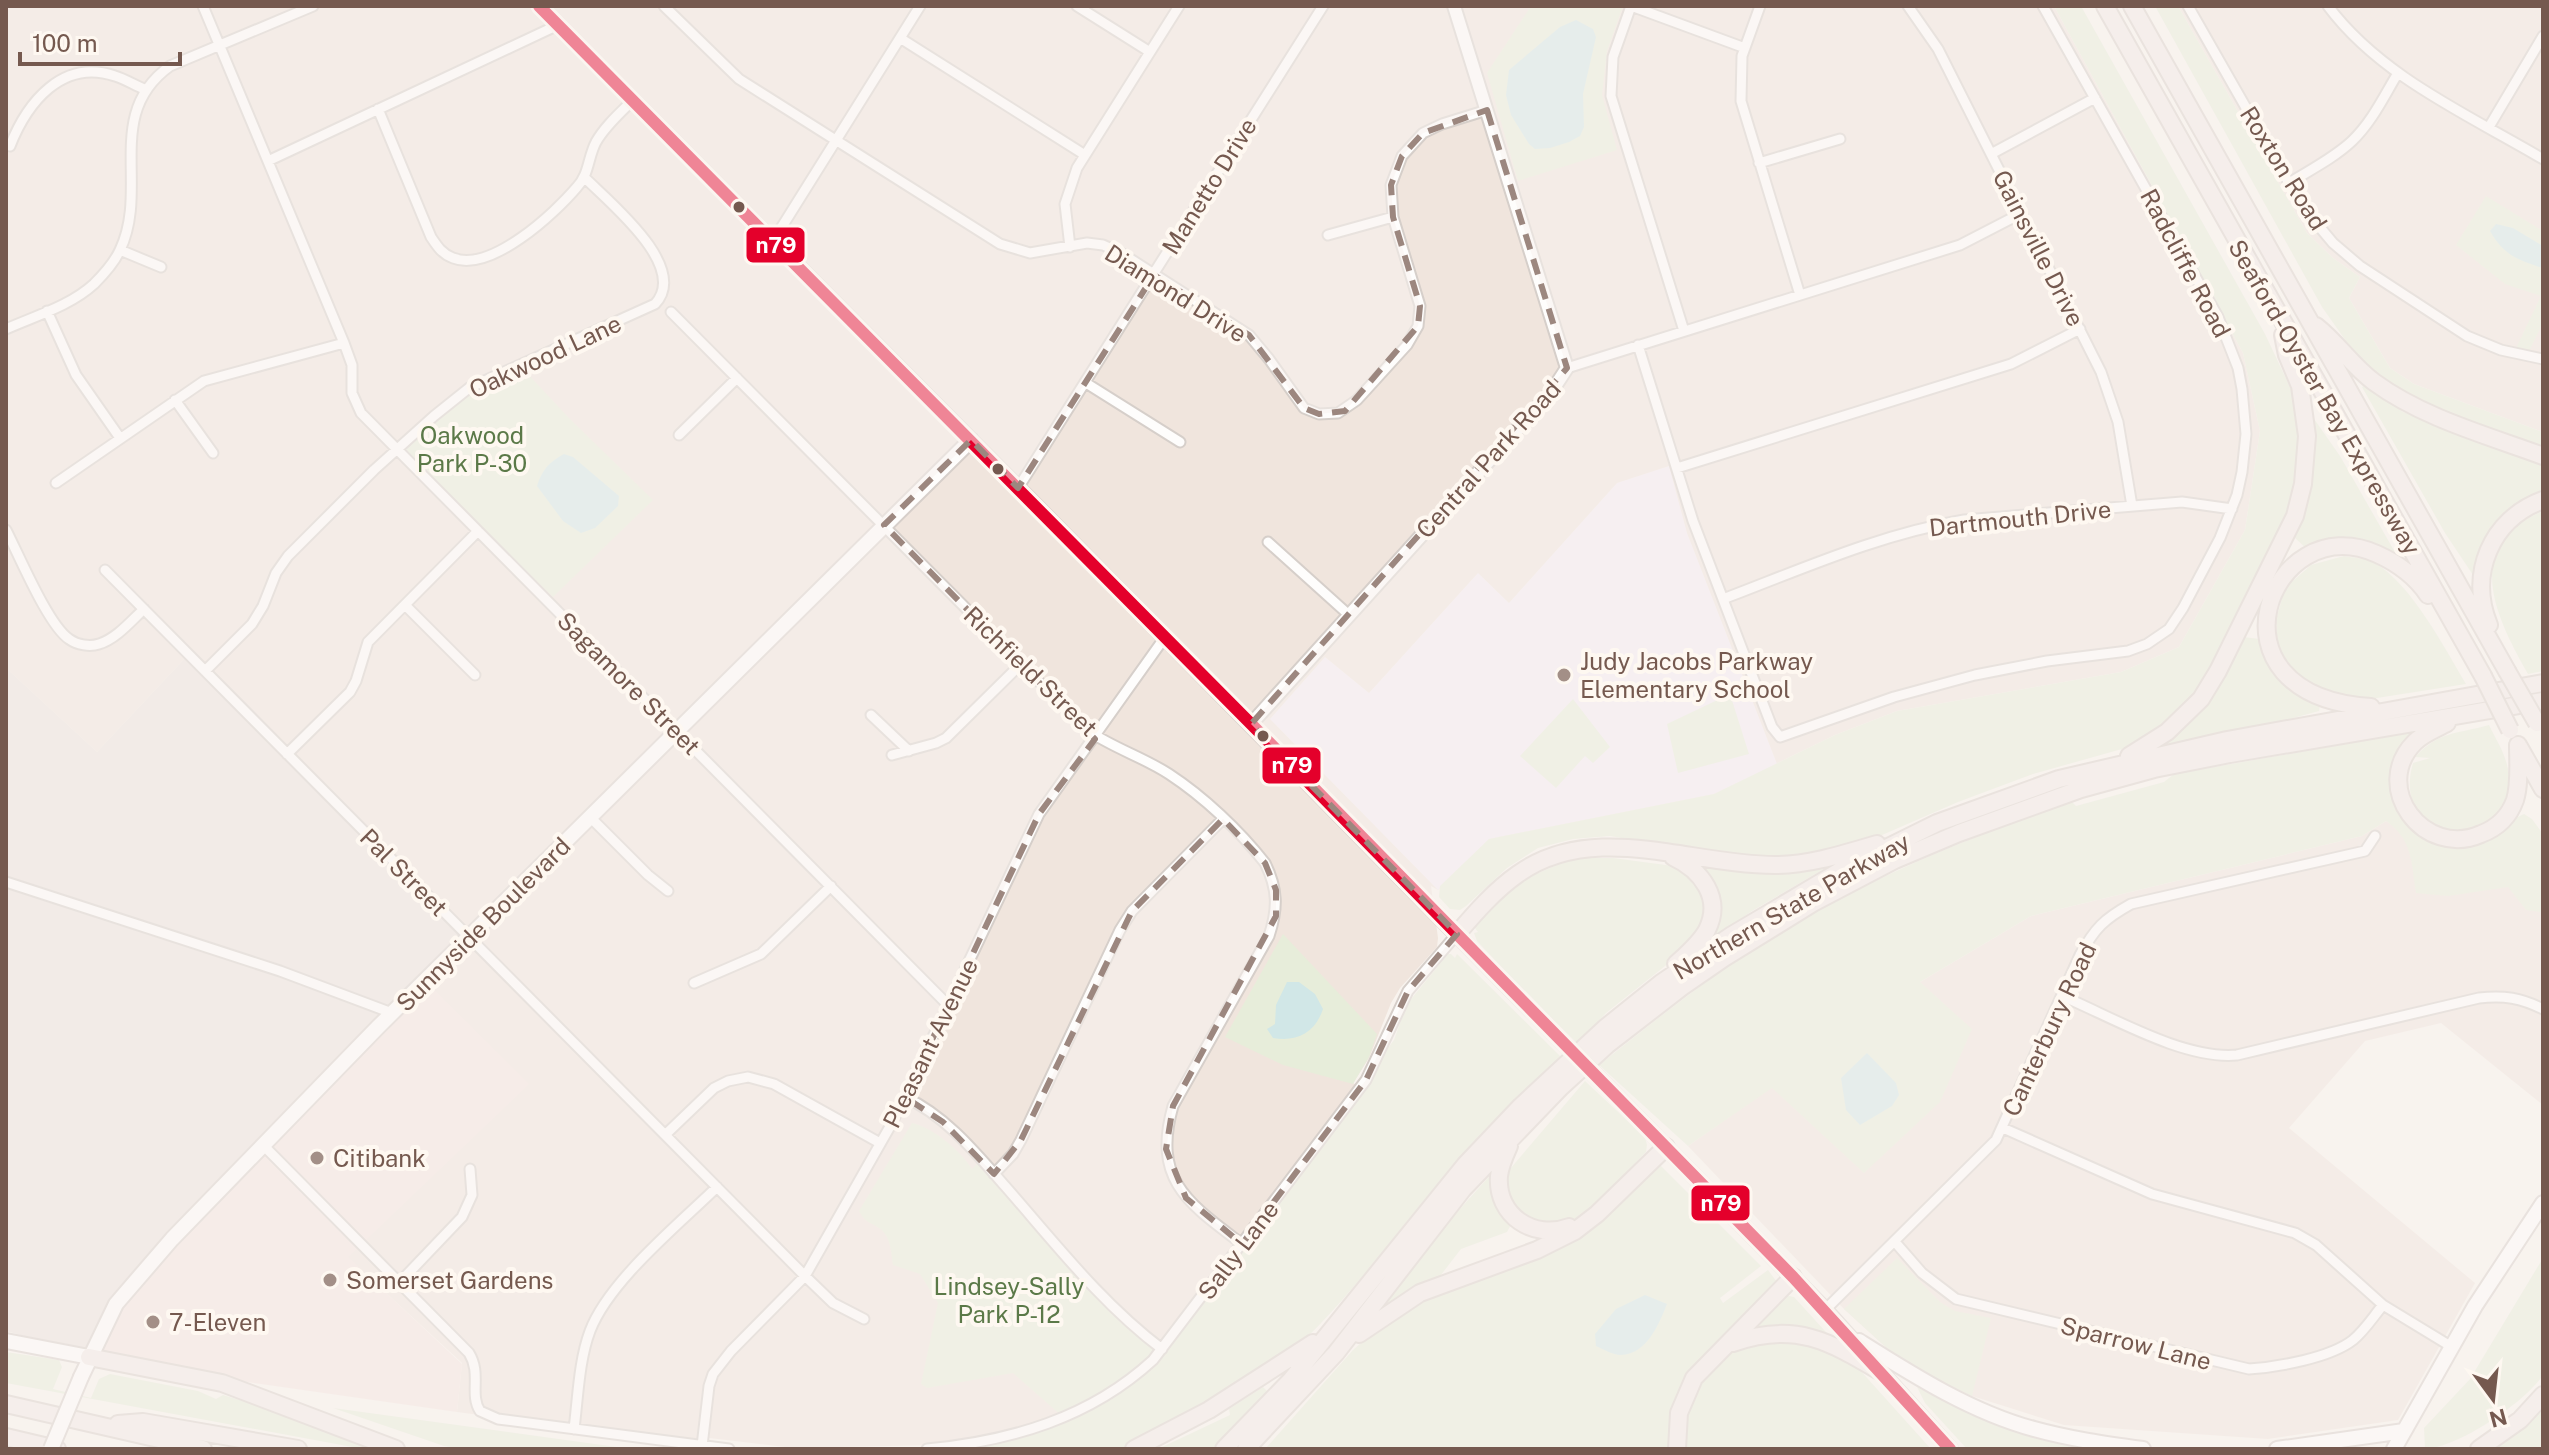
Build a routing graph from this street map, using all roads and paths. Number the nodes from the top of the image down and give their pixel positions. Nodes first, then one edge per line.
1 (203, 6) edge
2 (313, 6) edge
3 (539, 6) edge
4 (664, 6) edge
5 (920, 6) edge
6 (1077, 6) edge
7 (1179, 6) edge
8 (1323, 6) edge
9 (1631, 6) edge
10 (1760, 6) edge
11 (1908, 6) edge
12 (2043, 6) edge
13 (2105, 6) edge
14 (2132, 6) edge
15 (2188, 6) edge
16 (2328, 6) edge
17 (1457, 8) edge
18 (558, 25) junction
19 (2543, 36) edge
20 (900, 38) junction
21 (219, 45) junction
22 (1745, 48) junction
23 (1150, 52) junction
24 (2398, 73) junction
25 (144, 89) junction
26 (2095, 98) junction
27 (633, 100) junction
28 (378, 109) junction
29 (1487, 110) junction
30 (2489, 127) junction
31 (1840, 139) dead end
32 (834, 141) junction
33 (10, 146) dead end
34 (1991, 154) junction
35 (1085, 155) junction
36 (2543, 159) edge
37 (268, 161) junction
38 (1759, 163) junction
39 (584, 177) junction
40 (2289, 183) junction
41 (2022, 213) junction
42 (1393, 217) junction
43 (1328, 235) dead end
44 (773, 241) junction
45 (1070, 247) junction
46 (120, 250) junction
47 (161, 267) dead end
48 (1154, 275) junction
49 (1800, 295) junction
50 (47, 311) junction
51 (671, 312) dead end
52 (2279, 317) junction
53 (2308, 320) junction
54 (6, 329) edge
55 (2080, 329) junction
56 (1684, 331) junction
57 (344, 343) junction
58 (1638, 345) junction
59 (2543, 359) edge
60 (1567, 368) junction
61 (737, 378) junction
62 (1086, 383) junction
63 (175, 400) junction
64 (679, 435) dead end
65 (120, 438) junction
66 (971, 440) junction
67 (1180, 442) dead end
68 (397, 450) junction
69 (213, 453) dead end
70 (2543, 456) edge
71 (1677, 468) junction
72 (56, 483) dead end
73 (1018, 488) junction
74 (2543, 500) edge
75 (2132, 506) junction
76 (2232, 509) junction
77 (884, 525) junction
78 (6, 530) edge
79 (478, 531) junction
80 (1268, 542) dead end
81 (105, 570) dead end
82 (1723, 599) junction
83 (405, 605) junction
84 (144, 609) junction
85 (1349, 615) junction
86 (1165, 637) junction
87 (1021, 664) junction
88 (205, 671) junction
89 (2507, 671) junction
90 (475, 675) dead end
91 (2483, 676) junction
92 (2543, 683) edge
93 (2543, 701) edge
94 (2405, 707) junction
95 (2464, 714) junction
96 (871, 715) dead end
97 (1251, 724) junction
98 (2540, 729) edge
99 (676, 731) junction
100 (1097, 737) junction
101 (2518, 745) junction
102 (909, 751) junction
103 (287, 754) junction
104 (892, 755) dead end
105 (2117, 763) junction
106 (2543, 789) edge
107 (590, 817) junction
108 (1223, 819) junction
109 (1909, 835) junction
110 (2375, 836) dead end
111 (1664, 853) junction
112 (6, 882) edge
113 (831, 886) junction
114 (668, 891) dead end
115 (1457, 934) junction
116 (469, 937) junction
117 (694, 983) dead end
118 (1661, 983) junction
119 (2062, 996) junction
120 (949, 1006) junction
121 (2543, 1009) edge
122 (392, 1013) junction
123 (905, 1097) junction
124 (2003, 1128) junction
125 (666, 1134) junction
126 (1512, 1139) junction
127 (880, 1143) junction
128 (263, 1145) junction
129 (1664, 1145) junction
130 (470, 1169) dead end
131 (994, 1174) junction
132 (717, 1187) junction
133 (2543, 1203) edge
134 (1895, 1242) junction
135 (1242, 1244) junction
136 (805, 1276) junction
137 (1793, 1277) junction
138 (400, 1282) junction
139 (2383, 1305) junction
140 (1825, 1310) junction
141 (864, 1319) dead end
142 (1843, 1330) junction
143 (1328, 1334) junction
144 (6, 1341) edge
145 (1728, 1345) junction
146 (2452, 1347) junction
147 (1162, 1349) junction
148 (1336, 1353) junction
149 (89, 1357) junction
150 (1881, 1372) junction
151 (2543, 1395) edge
152 (6, 1404) edge
153 (102, 1426) junction
154 (574, 1429) junction
155 (2404, 1431) junction
156 (6, 1437) edge
157 (702, 1446) junction
158 (54, 1449) edge
159 (203, 1449) edge
160 (298, 1449) edge
161 (396, 1449) edge
162 (729, 1449) edge
163 (927, 1449) edge
164 (1134, 1449) edge
165 (1224, 1449) edge
166 (1246, 1449) edge
167 (1677, 1449) edge
168 (1950, 1449) edge
169 (2143, 1449) edge
170 (2277, 1449) edge
171 (2394, 1449) edge
172 (2479, 1449) edge

1 - 21 street, Sagamore Street
2 - 21 street
3 - 18 main road
4 - 32 street, Diamond Drive
5 - 20 street
6 - 23 street
7 - 23 street
8 - 48 street, Manetto Drive
9 - 22 street
9 - 56 street
10 - 22 street
11 - 34 street, Gainsville Drive
12 - 26 street, Radcliffe Road
13 - 52 highway, Seaford-Oyster Bay Expressway
14 - 53 highway, Seaford-Oyster Bay Expressway
15 - 40 street, Roxton Road
16 - 24 street
17 - 29 street, Central Park Road
18 - 27 main road
18 - 28 street
19 - 30 street
20 - 32 street
20 - 35 street
21 - 25 street
21 - 37 street, Sagamore Street
22 - 38 street
23 - 35 street
24 - 30 street
24 - 40 street
25 - 33 street
25 - 46 street
26 - 34 street
26 - 76 street, Radcliffe Road
27 - 39 street
27 - 44 main road
28 - 37 street
28 - 39 street
29 - 42 street, Diamond Drive
29 - 60 street, Central Park Road
30 - 36 street
31 - 38 street
32 - 44 street
32 - 45 street, Diamond Drive
34 - 41 street, Gainsville Drive
35 - 45 street
37 - 57 street, Sagamore Street
38 - 49 street
39 - 68 street, Oakwood Lane
40 - 59 street, Roxton Road
41 - 49 street
41 - 55 street, Gainsville Drive
42 - 43 street
42 - 48 street, Diamond Drive
44 - 66 main road
45 - 48 street, Diamond Drive
46 - 47 street
46 - 50 street
48 - 62 street, Manetto Drive
49 - 56 street
50 - 54 street
50 - 65 street
51 - 61 street, Richfield Street
52 - 91 highway, Seaford-Oyster Bay Expressway
52 - 105 highway
53 - 70 highway
53 - 89 highway, Seaford-Oyster Bay Expressway
55 - 71 street
55 - 75 street, Gainsville Drive
56 - 58 street
57 - 63 street
57 - 68 street, Sagamore Street
58 - 60 street
58 - 71 street
60 - 85 street, Central Park Road
61 - 64 street
61 - 77 street, Richfield Street
62 - 67 street
62 - 73 street, Manetto Drive
63 - 65 street
63 - 69 street
65 - 72 street
66 - 73 main road
66 - 77 main road, Sunnyside Boulevard
68 - 79 street, Sagamore Street
68 - 88 street, Oakwood Lane
71 - 82 street
73 - 86 main road
74 - 89 highway
75 - 76 street, Dartmouth Drive
75 - 82 street, Dartmouth Drive
76 - 82 street, Radcliffe Road
77 - 87 street, Richfield Street
77 - 99 main road, Sunnyside Boulevard
78 - 84 street
79 - 83 street
79 - 99 street, Sagamore Street
80 - 85 street
81 - 84 street, Pal Street
83 - 90 street
83 - 103 street
84 - 88 street, Pal Street
85 - 97 street, Central Park Road
86 - 97 main road
86 - 100 street, Pleasant Avenue
87 - 100 street, Richfield Street
87 - 102 street
88 - 103 street, Pal Street
89 - 98 highway, Seaford-Oyster Bay Expressway, bridge
91 - 94 highway
91 - 101 highway, Seaford-Oyster Bay Expressway, bridge
92 - 94 highway, Northern State Parkway
93 - 95 highway, Northern State Parkway
94 - 105 highway, Northern State Parkway
95 - 101 highway
95 - 126 highway, Northern State Parkway
96 - 102 street
97 - 115 main road
99 - 107 main road, Sunnyside Boulevard
99 - 113 street, Sagamore Street
100 - 108 street, Richfield Street
100 - 120 street, Pleasant Avenue
101 - 106 highway, Seaford-Oyster Bay Expressway
102 - 104 street
103 - 116 street, Pal Street
105 - 109 highway, Northern State Parkway
107 - 114 street
107 - 116 main road, Sunnyside Boulevard
108 - 131 street
108 - 135 street, Richfield Street
109 - 111 highway
109 - 118 highway, Northern State Parkway
110 - 119 street, Canterbury Road
111 - 115 highway
111 - 118 highway
112 - 122 street
113 - 117 street
113 - 120 street, Sagamore Street
115 - 129 main road, bridge
115 - 135 street, Sally Lane
116 - 122 main road, Sunnyside Boulevard
116 - 125 street, Pal Street
118 - 143 highway, Northern State Parkway
119 - 121 street
119 - 124 street, Canterbury Road
120 - 123 street, Pleasant Avenue
122 - 128 main road, Sunnyside Boulevard
123 - 127 street, Pleasant Avenue
123 - 131 street
124 - 134 street, Canterbury Road
124 - 139 street
125 - 127 street
125 - 132 street, Pal Street
126 - 129 highway
126 - 148 highway, Northern State Parkway
127 - 136 street, Pleasant Avenue
128 - 138 street
128 - 149 main road, Sunnyside Boulevard
129 - 137 main road
129 - 148 highway
130 - 138 street
131 - 147 street
132 - 136 street, Pal Street
132 - 154 street
133 - 146 main road
134 - 139 street, Sparrow Lane
134 - 140 street, Canterbury Road
135 - 147 street, Sally Lane
136 - 141 street, Pal Street
136 - 157 street, Pleasant Avenue
137 - 140 main road
137 - 145 highway
138 - 154 street
139 - 146 street
140 - 142 main road
142 - 150 main road
142 - 169 main road
143 - 164 highway
143 - 165 highway, Northern State Parkway
144 - 149 main road
145 - 150 highway
145 - 167 highway
146 - 155 main road
147 - 163 street, Sally Lane
148 - 166 highway, Northern State Parkway
149 - 158 main road, Sunnyside Boulevard, bridge
149 - 161 highway
150 - 168 main road
151 - 172 highway
152 - 153 highway
153 - 159 highway
153 - 160 highway
154 - 157 street
155 - 170 main road
155 - 171 main road
156 - 158 highway
157 - 162 street

